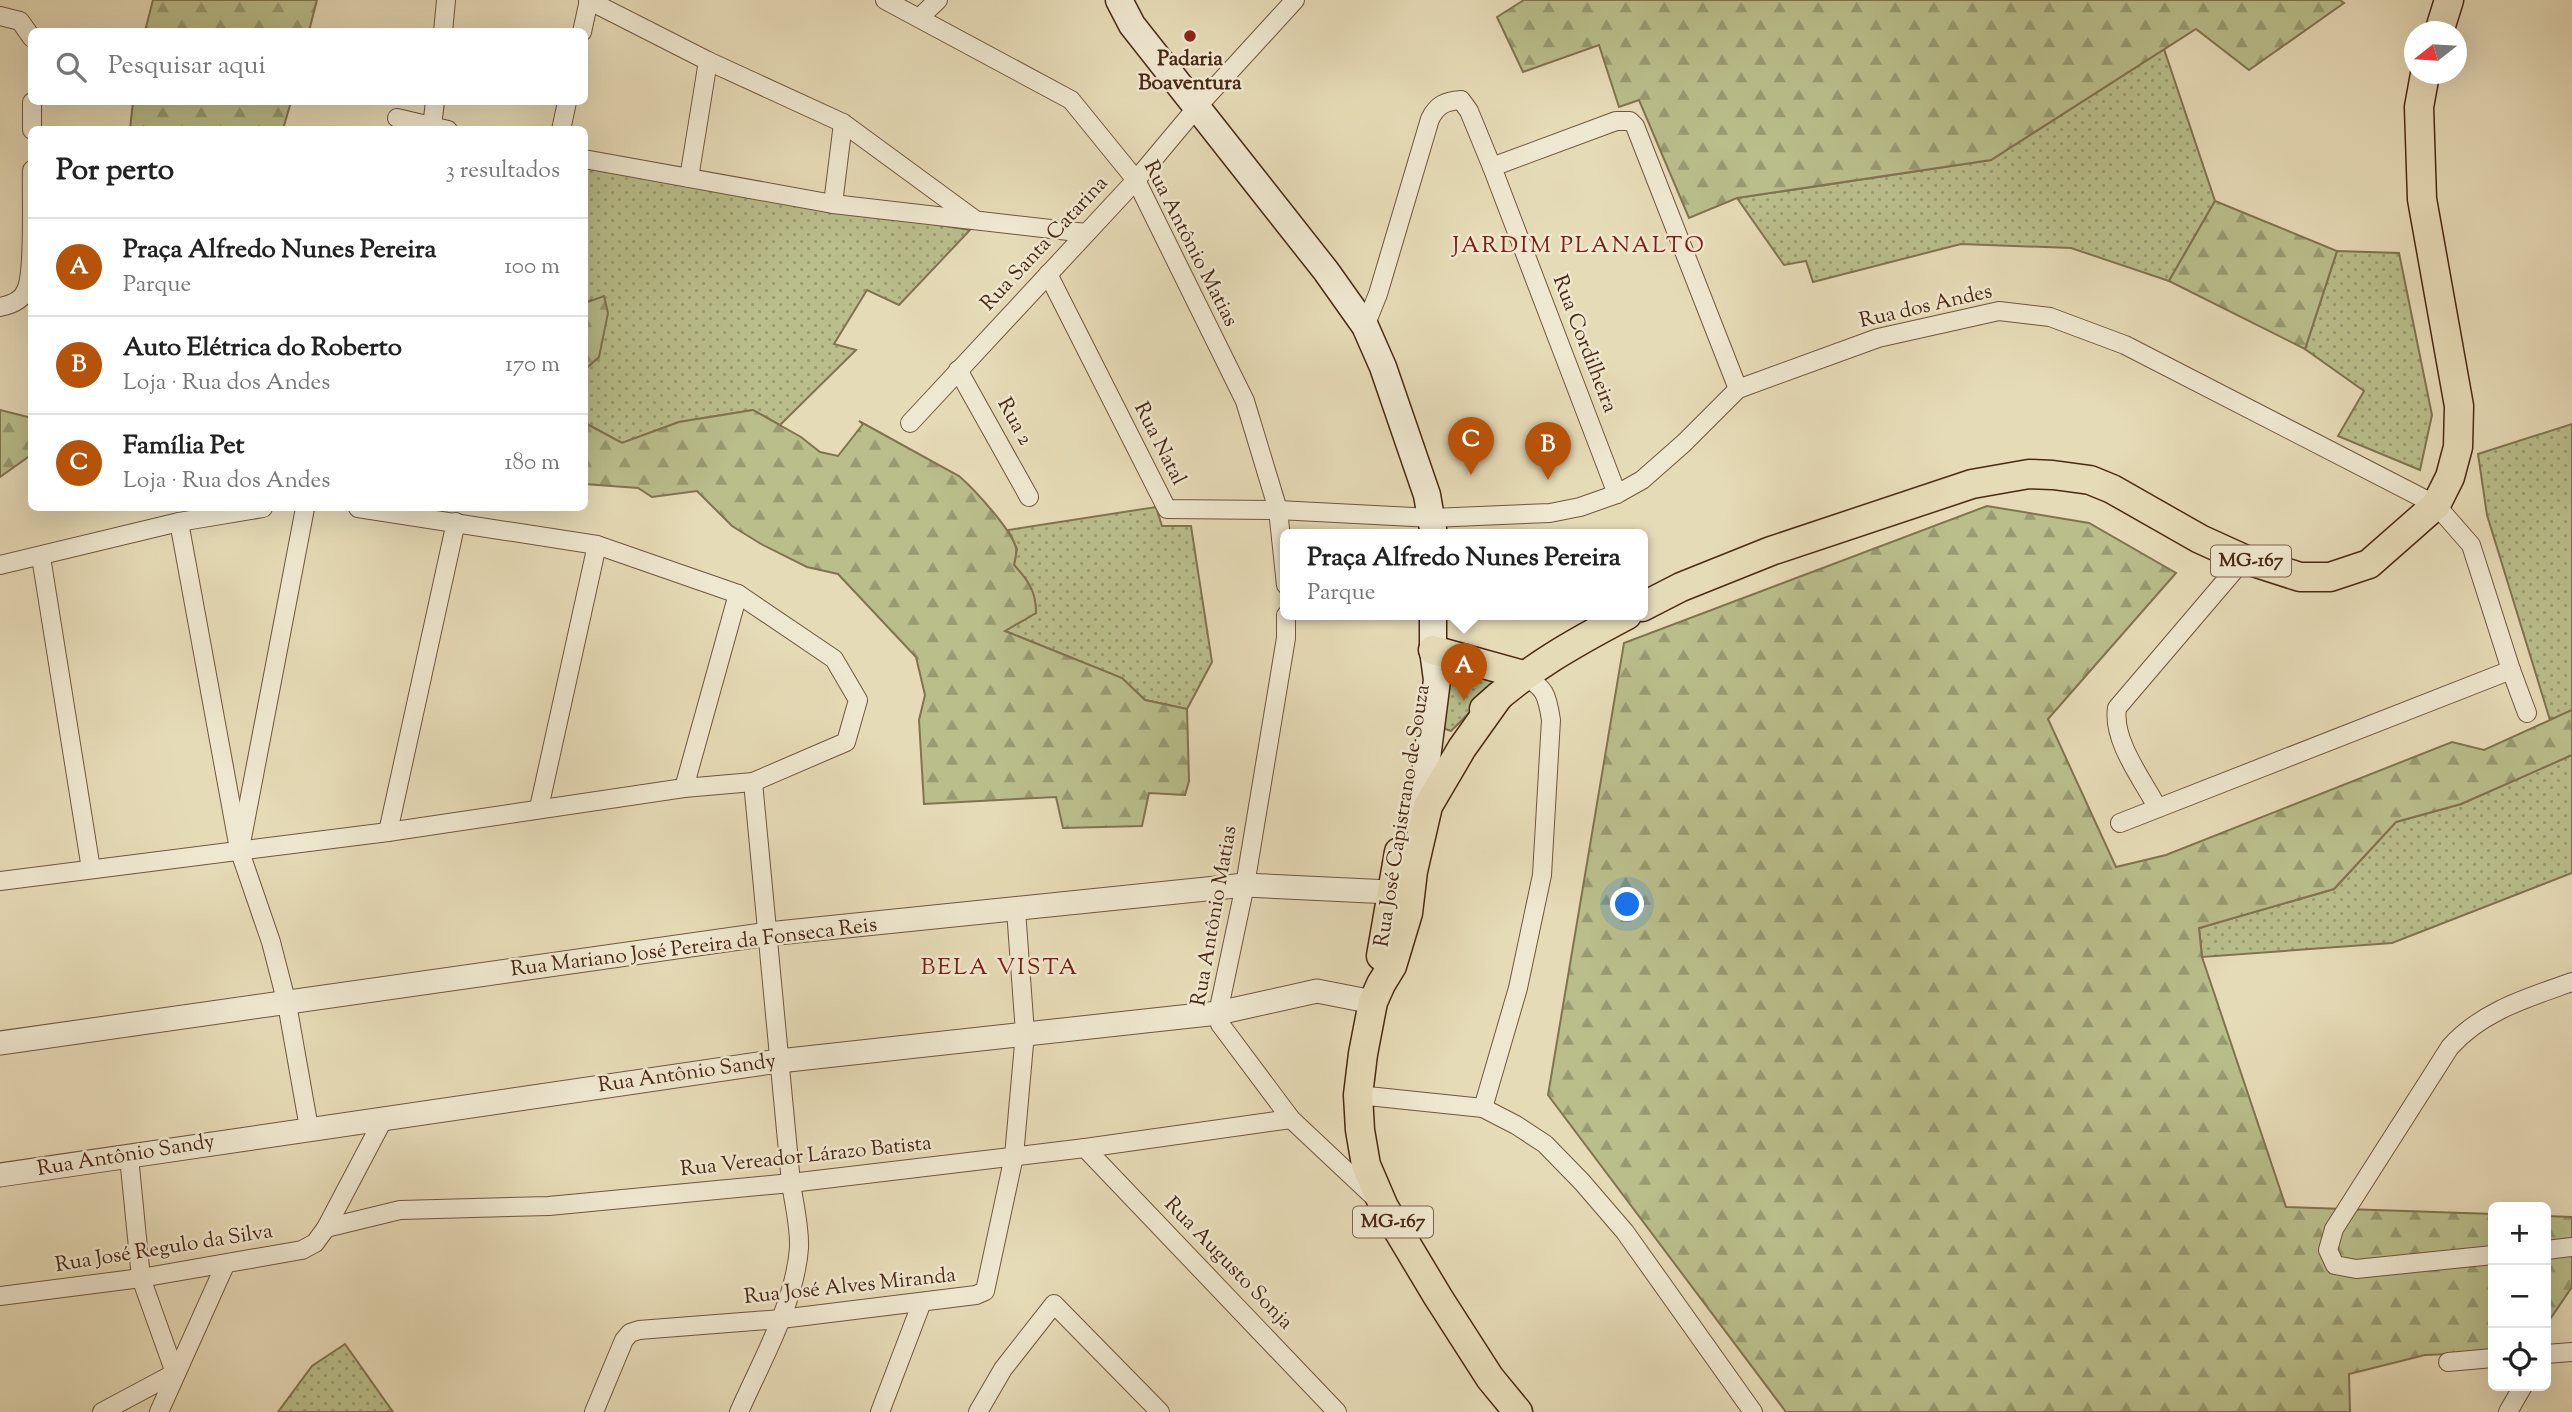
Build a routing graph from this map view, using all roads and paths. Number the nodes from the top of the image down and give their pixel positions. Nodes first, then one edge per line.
1 (446, 0) edge
2 (589, 0) edge
3 (885, 0) edge
4 (938, 0) edge
5 (1101, 0) edge
6 (1119, 0) edge
7 (1295, 0) edge
8 (2449, 0) edge
9 (0, 16) edge
10 (920, 17) junction
11 (2442, 21) edge
12 (1132, 25) junction
13 (443, 28) edge
14 (584, 28) edge
15 (28, 32) edge
16 (708, 61) junction
17 (2423, 84) edge
18 (32, 105) edge
19 (436, 105) edge
20 (566, 105) edge
21 (1198, 106) junction
22 (397, 118) dead end
23 (843, 124) junction
24 (32, 126) edge
25 (431, 126) edge
26 (440, 126) edge
27 (562, 126) edge
28 (588, 160) edge
29 (1492, 167) junction
30 (689, 178) junction
31 (1136, 180) junction
32 (833, 204) junction
33 (977, 221) junction
34 (1086, 233) junction
35 (1048, 274) junction
36 (28, 284) edge
37 (0, 307) edge
38 (1365, 327) junction
39 (958, 370) junction
40 (1738, 389) junction
41 (910, 424) dead end
42 (1617, 494) junction
43 (1029, 496) dead end
44 (2436, 505) junction
45 (1278, 510) junction
46 (245, 511) edge
47 (304, 511) edge
48 (379, 511) edge
49 (179, 522) junction
50 (456, 522) junction
51 (1433, 526) edge
52 (1280, 529) edge
53 (597, 545) junction
54 (41, 557) junction
55 (2244, 559) junction
56 (0, 565) edge
57 (738, 594) junction
58 (1648, 604) edge
59 (1286, 620) edge
60 (1433, 620) edge
61 (1618, 620) edge
62 (1433, 650) junction
63 (2511, 670) junction
64 (1523, 675) junction
65 (1499, 696) junction
66 (2527, 713) dead end
67 (1425, 780) junction
68 (754, 782) junction
69 (684, 788) junction
70 (2157, 807) junction
71 (538, 808) junction
72 (1407, 811) junction
73 (2120, 823) dead end
74 (388, 832) junction
75 (239, 849) junction
76 (91, 869) junction
77 (1413, 871) junction
78 (0, 881) edge
79 (1245, 885) junction
80 (1399, 903) junction
81 (1016, 910) junction
82 (768, 934) junction
83 (2572, 982) edge
84 (1377, 993) junction
85 (287, 1004) junction
86 (1218, 1013) junction
87 (1024, 1033) junction
88 (0, 1043) edge
89 (779, 1060) junction
90 (1358, 1095) junction
91 (1483, 1108) junction
92 (384, 1118) junction
93 (1291, 1119) junction
94 (309, 1128) junction
95 (1085, 1148) junction
96 (1014, 1156) junction
97 (129, 1157) junction
98 (0, 1175) edge
99 (791, 1183) junction
100 (1384, 1207) junction
101 (326, 1228) junction
102 (2572, 1247) edge
103 (2551, 1249) edge
104 (2488, 1256) edge
105 (225, 1265) junction
106 (141, 1278) junction
107 (0, 1296) edge
108 (922, 1302) junction
109 (780, 1318) junction
110 (2572, 1352) edge
111 (2551, 1354) edge
112 (2488, 1358) edge
113 (2448, 1362) dead end
114 (175, 1373) junction
115 (2520, 1391) edge
116 (1142, 1404) edge
117 (102, 1412) edge
118 (159, 1412) edge
119 (594, 1412) edge
120 (739, 1412) edge
121 (880, 1412) edge
122 (978, 1412) edge
123 (1160, 1412) edge
124 (1338, 1412) edge
125 (1518, 1412) edge
126 (1753, 1412) edge
127 (2508, 1412) edge

1 - 13 street
2 - 14 street
2 - 16 street
3 - 10 street, Rua Antônio Matias
4 - 10 street
5 - 12 main road
6 - 12 main road
7 - 21 street, Rua Santa Catarina
8 - 11 main road
9 - 15 street
10 - 31 street, Rua Antônio Matias
12 - 21 main road
16 - 23 street
16 - 30 street
17 - 44 main road, MG-167
18 - 24 street
19 - 26 street
20 - 27 street
21 - 31 street, Rua Santa Catarina
21 - 38 main road
22 - 25 street
23 - 32 street
23 - 33 street
28 - 30 street
29 - 38 street, Rua Cordilheira
29 - 40 street
29 - 42 street, Rua Cordilheira
30 - 32 street
31 - 34 street, Rua Santa Catarina
31 - 45 street, Rua Antônio Matias
32 - 33 street
33 - 34 street
34 - 35 street, Rua Santa Catarina
35 - 39 street, Rua Santa Catarina
35 - 45 street, Rua Natal
36 - 37 street
38 - 51 main road
39 - 41 street, Rua Santa Catarina
39 - 43 street, Rua 2
40 - 42 street, Rua dos Andes
40 - 44 street, Rua dos Andes
42 - 51 street, Rua dos Andes
44 - 55 main road, MG-167
44 - 63 street
45 - 51 street, Rua Natal
45 - 52 street, Rua Antônio Matias
46 - 49 street
47 - 75 street
48 - 50 street
49 - 54 street
49 - 75 street
50 - 53 street
50 - 74 street
53 - 57 street
53 - 71 street
54 - 56 street
54 - 76 street
55 - 58 main road, MG-167
55 - 70 street
57 - 68 street
57 - 69 street
59 - 79 street, Rua Antônio Matias
60 - 62 main road, Rua José Capistrano de Souza
61 - 64 main road, MG-167
62 - 64 main road
62 - 67 main road, Rua José Capistrano de Souza
62 - 72 main road, Rua José Capistrano de Souza / MG-167
63 - 66 street
63 - 70 street
64 - 65 main road, MG-167
64 - 91 street
65 - 67 main road, MG-167
65 - 77 main road, MG-167
67 - 72 main road, MG-167
67 - 77 main road, Rua José Capistrano de Souza
68 - 69 street
68 - 82 street
69 - 71 street
70 - 73 street
71 - 74 street
72 - 80 main road, Rua José Capistrano de Souza / MG-167
74 - 75 street
75 - 76 street
75 - 85 street
76 - 78 street
77 - 80 main road, Rua José Capistrano de Souza / MG-167
79 - 80 street, Rua Mariano José Pereira da Fonseca Reis
79 - 81 street, Rua Mariano José Pereira da Fonseca Reis
79 - 86 street, Rua Antônio Matias
80 - 84 main road, Rua José Capistrano de Souza / MG-167
81 - 82 street, Rua Mariano José Pereira da Fonseca Reis
81 - 87 street, Rua José Alves Miranda
82 - 85 street, Rua Mariano José Pereira da Fonseca Reis
82 - 89 street
83 - 104 street
84 - 86 street, Rua Antônio Sandy
84 - 90 main road, Rua José Capistrano de Souza / MG-167
85 - 88 street, Rua Mariano José Pereira da Fonseca Reis
85 - 94 street
86 - 87 street, Rua Antônio Sandy
86 - 93 street, Rua Antônio Matias
87 - 89 street, Rua Antônio Sandy
87 - 96 street, Rua José Alves Miranda
89 - 92 street, Rua Antônio Sandy
89 - 99 street
90 - 91 street
90 - 100 main road, Rua José Capistrano de Souza / MG-167
91 - 126 street
92 - 94 street, Rua Antônio Sandy
92 - 101 street
93 - 95 street, Rua Vereador Lárazo Batista
93 - 100 street, Rua Antônio Matias
94 - 97 street, Rua Antônio Sandy
95 - 96 street, Rua Vereador Lárazo Batista
95 - 124 street, Rua Augusto Sonja
96 - 99 street, Rua Vereador Lárazo Batista
96 - 108 street, Rua José Alves Miranda
97 - 98 street, Rua Antônio Sandy
97 - 106 street
99 - 101 street, Rua Vereador Lárazo Batista
99 - 109 street
100 - 125 main road, Rua José Capistrano de Souza / MG-167
101 - 105 street, Rua José Regulo da Silva
102 - 103 street
105 - 106 street, Rua José Regulo da Silva
105 - 114 street
106 - 107 street, Rua José Regulo da Silva
106 - 114 street
108 - 109 street, Rua José Alves Miranda
108 - 121 street
109 - 119 street, Rua José Alves Miranda
109 - 120 street
110 - 111 street
112 - 113 street
114 - 117 street
114 - 118 street
115 - 127 street
116 - 122 street
116 - 123 street

